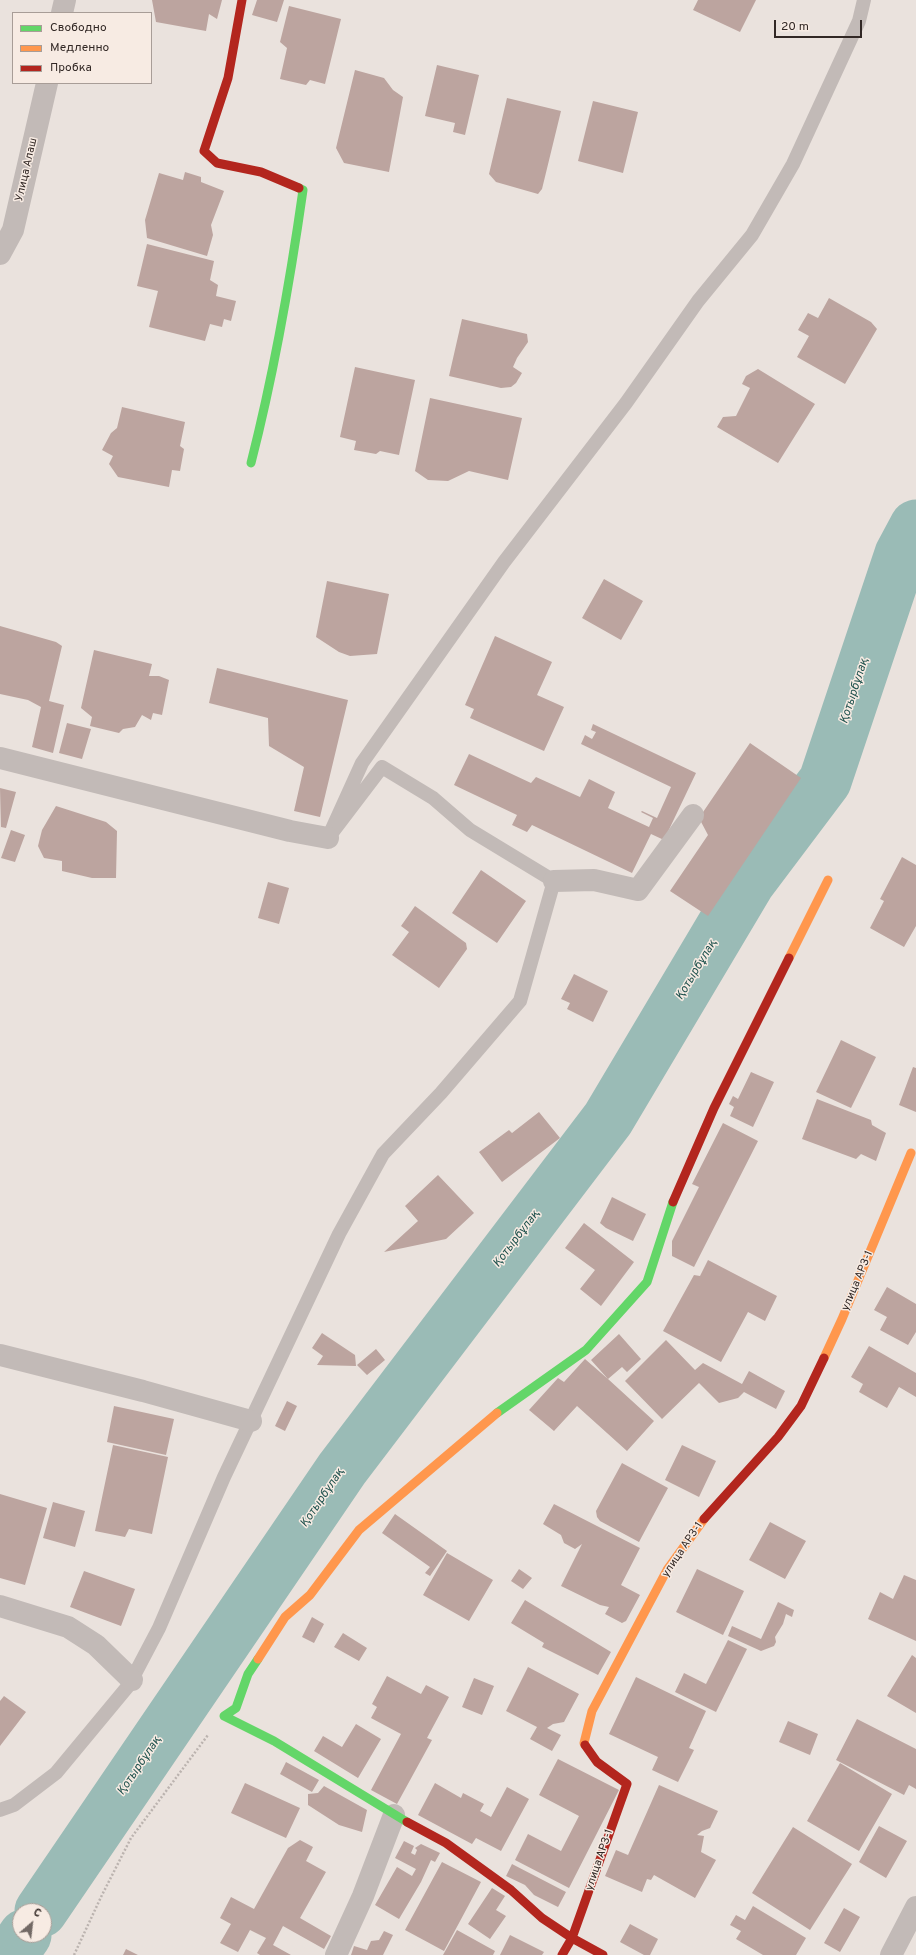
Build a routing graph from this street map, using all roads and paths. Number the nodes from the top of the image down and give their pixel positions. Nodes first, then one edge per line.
1 (65, 0) edge
2 (242, 0) edge
3 (864, 0) edge
4 (62, 12) edge
5 (47, 84) edge
6 (0, 254) edge
7 (251, 463) dead end
8 (0, 758) edge
9 (693, 815) dead end
10 (328, 838) junction
11 (828, 880) dead end
12 (554, 881) junction
13 (911, 1154) dead end
14 (0, 1355) edge
15 (250, 1421) junction
16 (0, 1606) edge
17 (132, 1680) junction
18 (224, 1716) junction
19 (0, 1810) edge
20 (394, 1815) junction
21 (916, 1907) edge
22 (572, 1938) junction
23 (74, 1955) edge
24 (336, 1955) edge
25 (562, 1955) edge
26 (603, 1955) edge
27 (891, 1955) edge

1 - 4 street
2 - 7 street
3 - 10 lane
5 - 6 street, Улица Алаш
8 - 10 street
9 - 12 street
10 - 12 lane
11 - 18 street
12 - 15 lane
13 - 22 street, улица АРЗ-1
14 - 15 street
15 - 17 lane
16 - 17 street
17 - 19 lane
18 - 20 street
18 - 23 path
20 - 22 street
20 - 24 street
21 - 27 street
22 - 25 street, улица АРЗ-1
22 - 26 street

